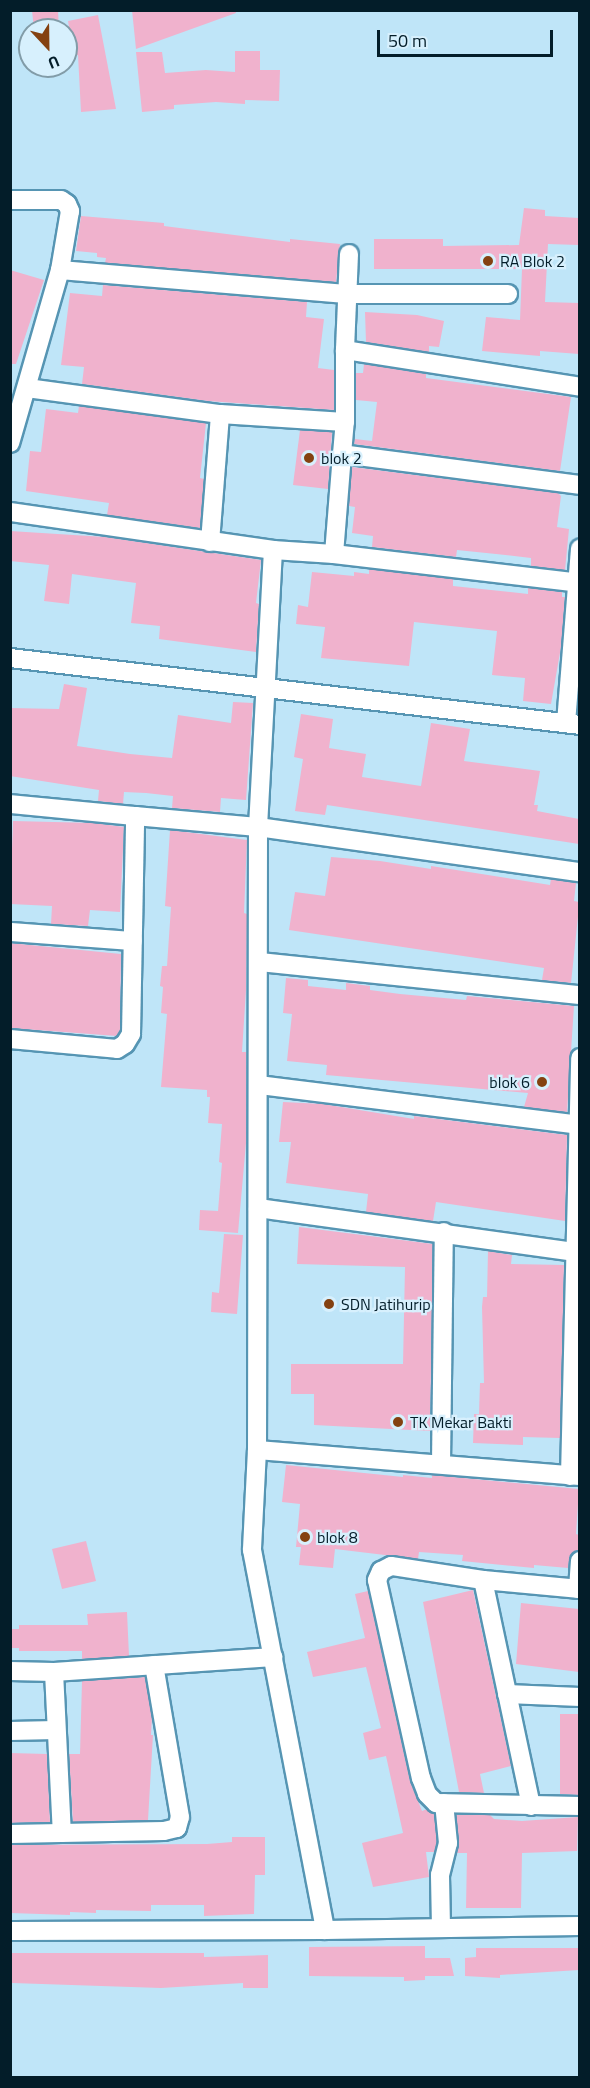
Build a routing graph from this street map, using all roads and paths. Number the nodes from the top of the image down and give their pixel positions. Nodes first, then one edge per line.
1 (10, 200) edge
2 (349, 254) dead end
3 (60, 270) junction
4 (346, 294) junction
5 (508, 294) dead end
6 (345, 350) junction
7 (579, 387) edge
8 (27, 388) junction
9 (220, 414) junction
10 (345, 422) junction
11 (10, 443) edge
12 (342, 454) junction
13 (579, 485) edge
14 (10, 512) edge
15 (210, 542) junction
16 (579, 549) edge
17 (273, 550) junction
18 (334, 554) junction
19 (578, 583) edge
20 (10, 658) edge
21 (263, 688) junction
22 (573, 724) edge
23 (10, 804) edge
24 (135, 816) junction
25 (258, 827) junction
26 (579, 872) edge
27 (10, 932) edge
28 (133, 941) junction
29 (259, 962) junction
30 (579, 995) edge
31 (10, 1039) edge
32 (579, 1058) edge
33 (259, 1085) junction
34 (579, 1125) edge
35 (258, 1208) junction
36 (444, 1232) junction
37 (574, 1252) junction
38 (257, 1450) junction
39 (441, 1464) junction
40 (575, 1476) edge
41 (579, 1561) edge
42 (483, 1580) junction
43 (579, 1589) edge
44 (273, 1658) junction
45 (154, 1665) junction
46 (10, 1671) edge
47 (54, 1672) junction
48 (507, 1694) junction
49 (579, 1697) edge
50 (56, 1730) junction
51 (10, 1731) edge
52 (444, 1803) junction
53 (531, 1806) junction
54 (579, 1806) edge
55 (62, 1833) junction
56 (10, 1834) edge
57 (579, 1926) edge
58 (441, 1928) junction
59 (325, 1930) junction
60 (10, 1931) edge

1 - 3 street
2 - 4 street
3 - 4 street
3 - 8 street
4 - 5 street
4 - 6 street
6 - 7 street
6 - 10 street
8 - 9 street
8 - 11 street
9 - 10 street
9 - 15 street
10 - 12 street
12 - 13 street
12 - 18 street
14 - 15 street
15 - 17 street
16 - 19 street
17 - 18 street
17 - 21 street
18 - 19 street
19 - 22 street
20 - 21 street
21 - 22 street
21 - 25 street
23 - 24 street
24 - 25 street
24 - 28 street
25 - 26 street
25 - 29 street
27 - 28 street
28 - 31 street
29 - 30 street
29 - 33 street
32 - 34 street
33 - 34 street
33 - 35 street
34 - 37 street
35 - 36 street
35 - 38 street
36 - 37 street
36 - 39 street
37 - 40 street
38 - 39 street
38 - 44 street
39 - 40 street
41 - 43 street
42 - 43 street
42 - 48 street
42 - 52 street
44 - 45 street
44 - 59 street
45 - 47 street
45 - 55 street
46 - 47 street
47 - 50 street
48 - 49 street
48 - 53 street
50 - 51 street
50 - 55 street
52 - 53 street
52 - 58 street
53 - 54 street
55 - 56 street
57 - 58 street
58 - 59 street
59 - 60 street

